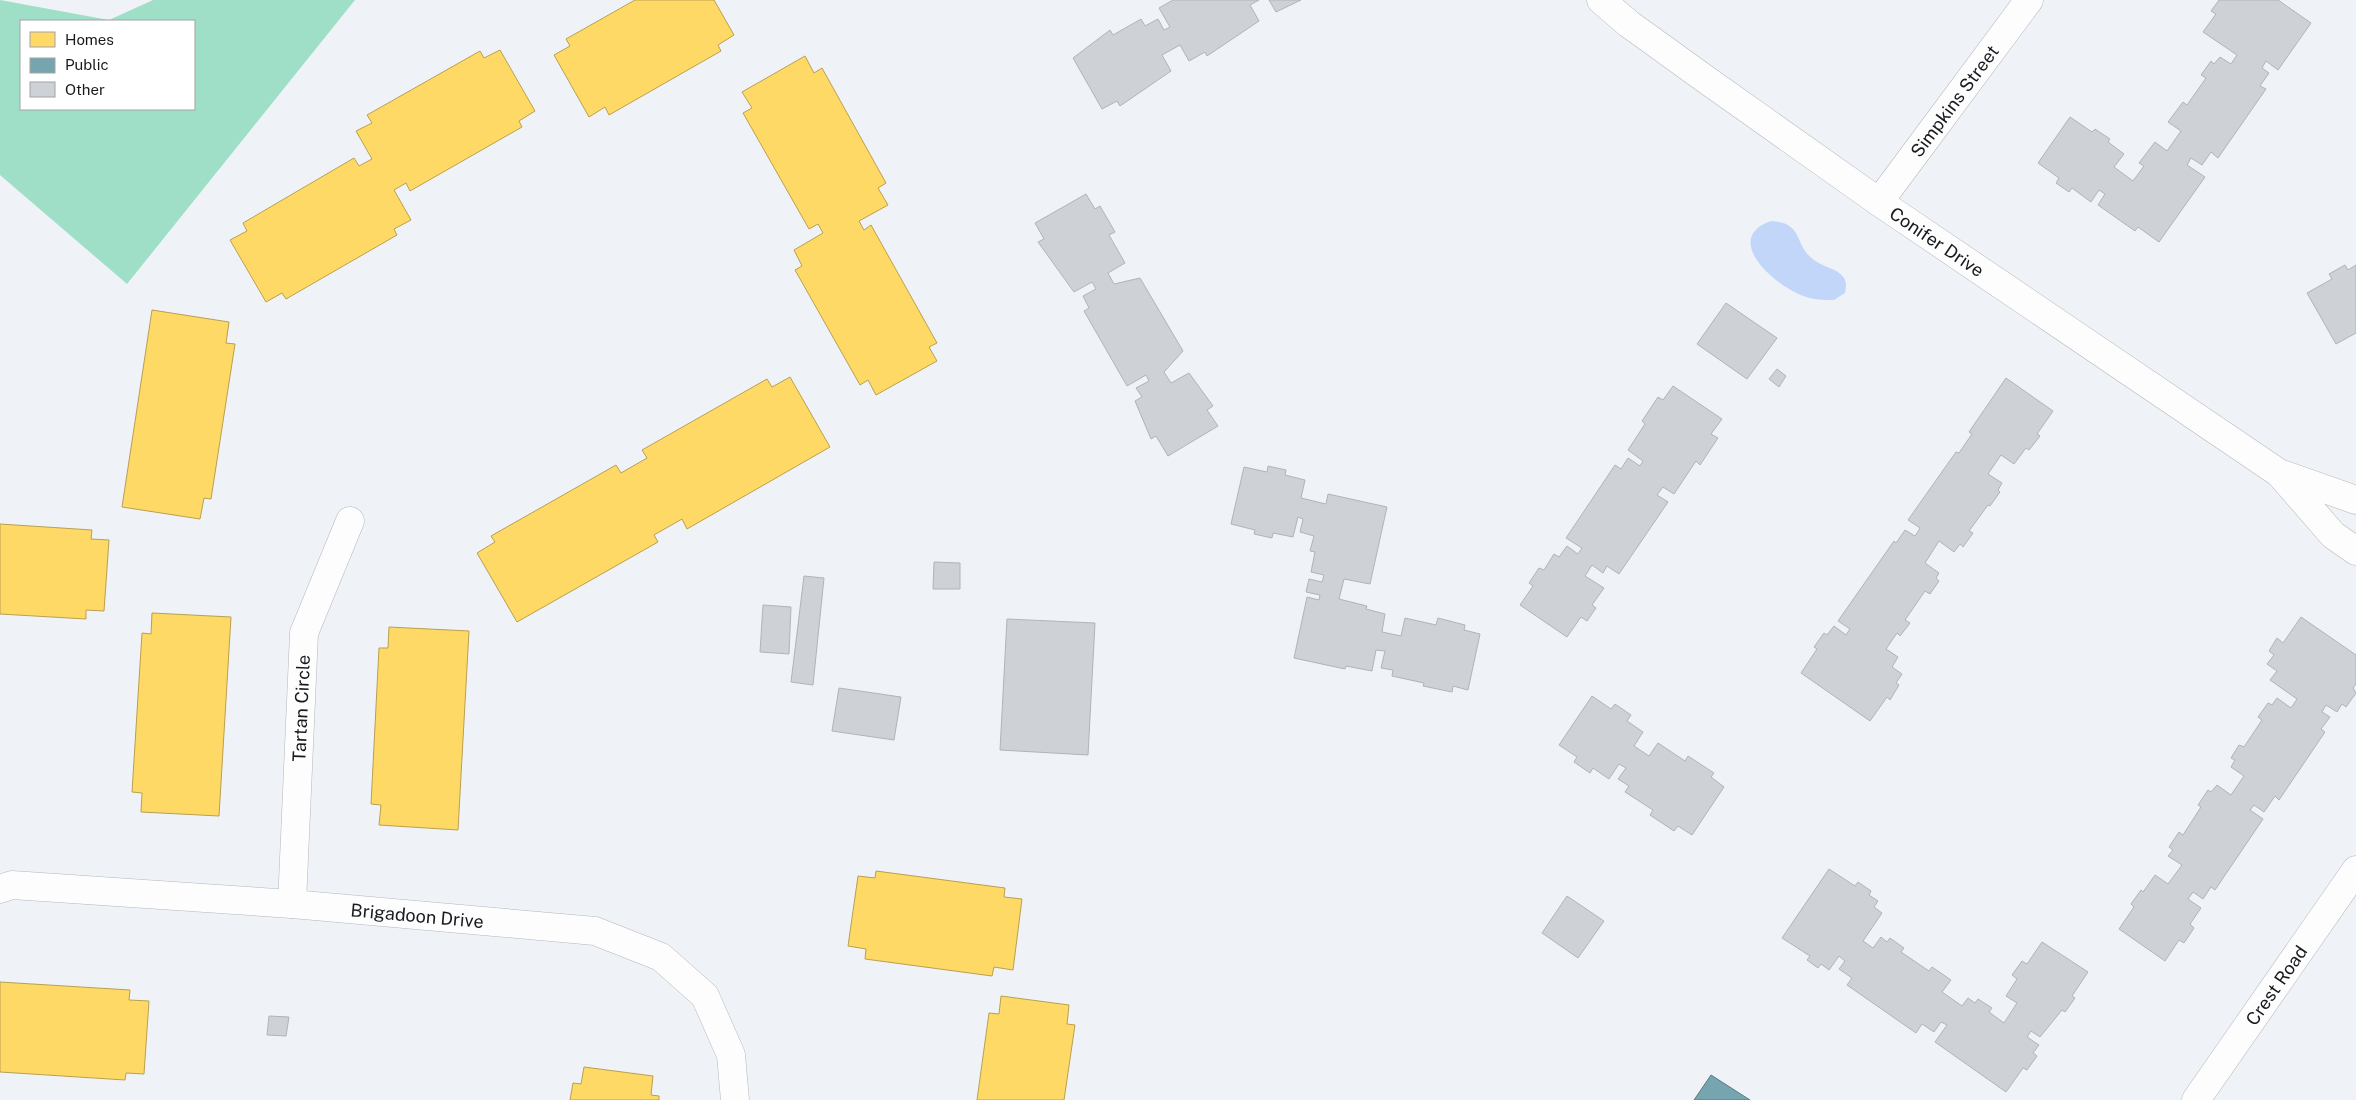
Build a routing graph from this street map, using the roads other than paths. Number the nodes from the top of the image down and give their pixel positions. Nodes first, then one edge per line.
1 (1601, 0) edge
2 (2029, 0) edge
3 (1879, 202) junction
4 (2279, 473) junction
5 (2356, 500) edge
6 (350, 521) dead end
7 (2356, 552) edge
8 (2356, 870) edge
9 (0, 889) edge
10 (292, 904) junction
11 (735, 1100) edge
12 (2196, 1100) edge

1 - 3 street, Conifer Drive
2 - 3 street, Simpkins Street
3 - 4 street, Conifer Drive
4 - 5 street, Conifer Drive
4 - 7 street, Conifer Drive
6 - 10 street, Tartan Circle
8 - 12 street, Crest Road
9 - 10 street, Brigadoon Drive
10 - 11 street, Brigadoon Drive

